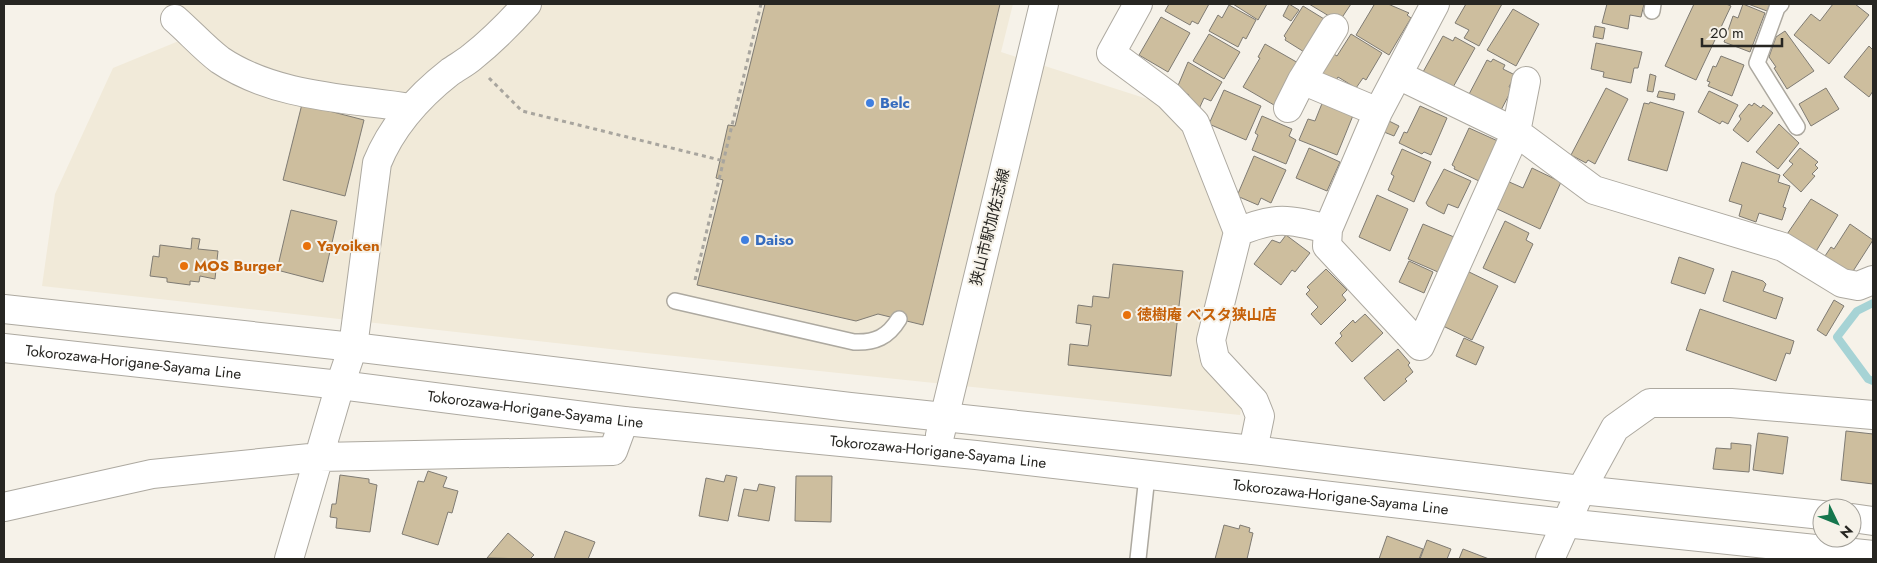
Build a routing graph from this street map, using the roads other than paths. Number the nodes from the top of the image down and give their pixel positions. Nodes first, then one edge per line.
1 (527, 4) edge
2 (1044, 4) edge
3 (1138, 4) edge
4 (1781, 4) edge
5 (1431, 5) edge
6 (175, 19) dead end
7 (1334, 28) dead end
8 (1398, 75) junction
9 (1302, 80) junction
10 (1526, 81) dead end
11 (410, 108) junction
12 (1288, 108) dead end
13 (1378, 112) junction
14 (1798, 127) dead end
15 (1516, 132) junction
16 (1328, 229) junction
17 (1238, 232) junction
18 (1873, 280) edge
19 (675, 301) dead end
20 (4, 309) edge
21 (899, 319) dead end
22 (353, 347) junction
23 (4, 348) edge
24 (340, 385) junction
25 (1873, 415) edge
26 (944, 417) junction
27 (624, 422) junction
28 (1253, 450) junction
29 (936, 451) junction
30 (320, 457) junction
31 (1147, 476) junction
32 (1581, 490) junction
33 (4, 507) edge
34 (1812, 514) edge
35 (1565, 523) junction
36 (1873, 555) edge
37 (289, 559) edge
38 (1138, 559) edge
39 (1550, 559) edge

1 - 11 street
2 - 26 street, 狭山市駅加佐志線
3 - 17 street
4 - 14 lane
5 - 8 street
6 - 11 street
7 - 9 street
8 - 13 street
8 - 15 street
9 - 12 street
9 - 13 street
10 - 15 street
11 - 22 street
13 - 16 street
15 - 16 street
15 - 18 street
16 - 17 street
17 - 28 street
19 - 21 lane
20 - 22 street
22 - 24 street
22 - 26 street
23 - 24 street, Tokorozawa-Horigane-Sayama Line
24 - 27 street, Tokorozawa-Horigane-Sayama Line
24 - 30 street
25 - 32 street
26 - 28 street
26 - 29 street, 狭山市駅加佐志線
27 - 29 street, Tokorozawa-Horigane-Sayama Line
27 - 30 street
28 - 32 street
29 - 31 street, Tokorozawa-Horigane-Sayama Line
30 - 33 street
30 - 37 street
31 - 35 street, Tokorozawa-Horigane-Sayama Line
31 - 38 lane
32 - 34 street
32 - 35 street
35 - 36 street, Tokorozawa-Horigane-Sayama Line
35 - 39 street

